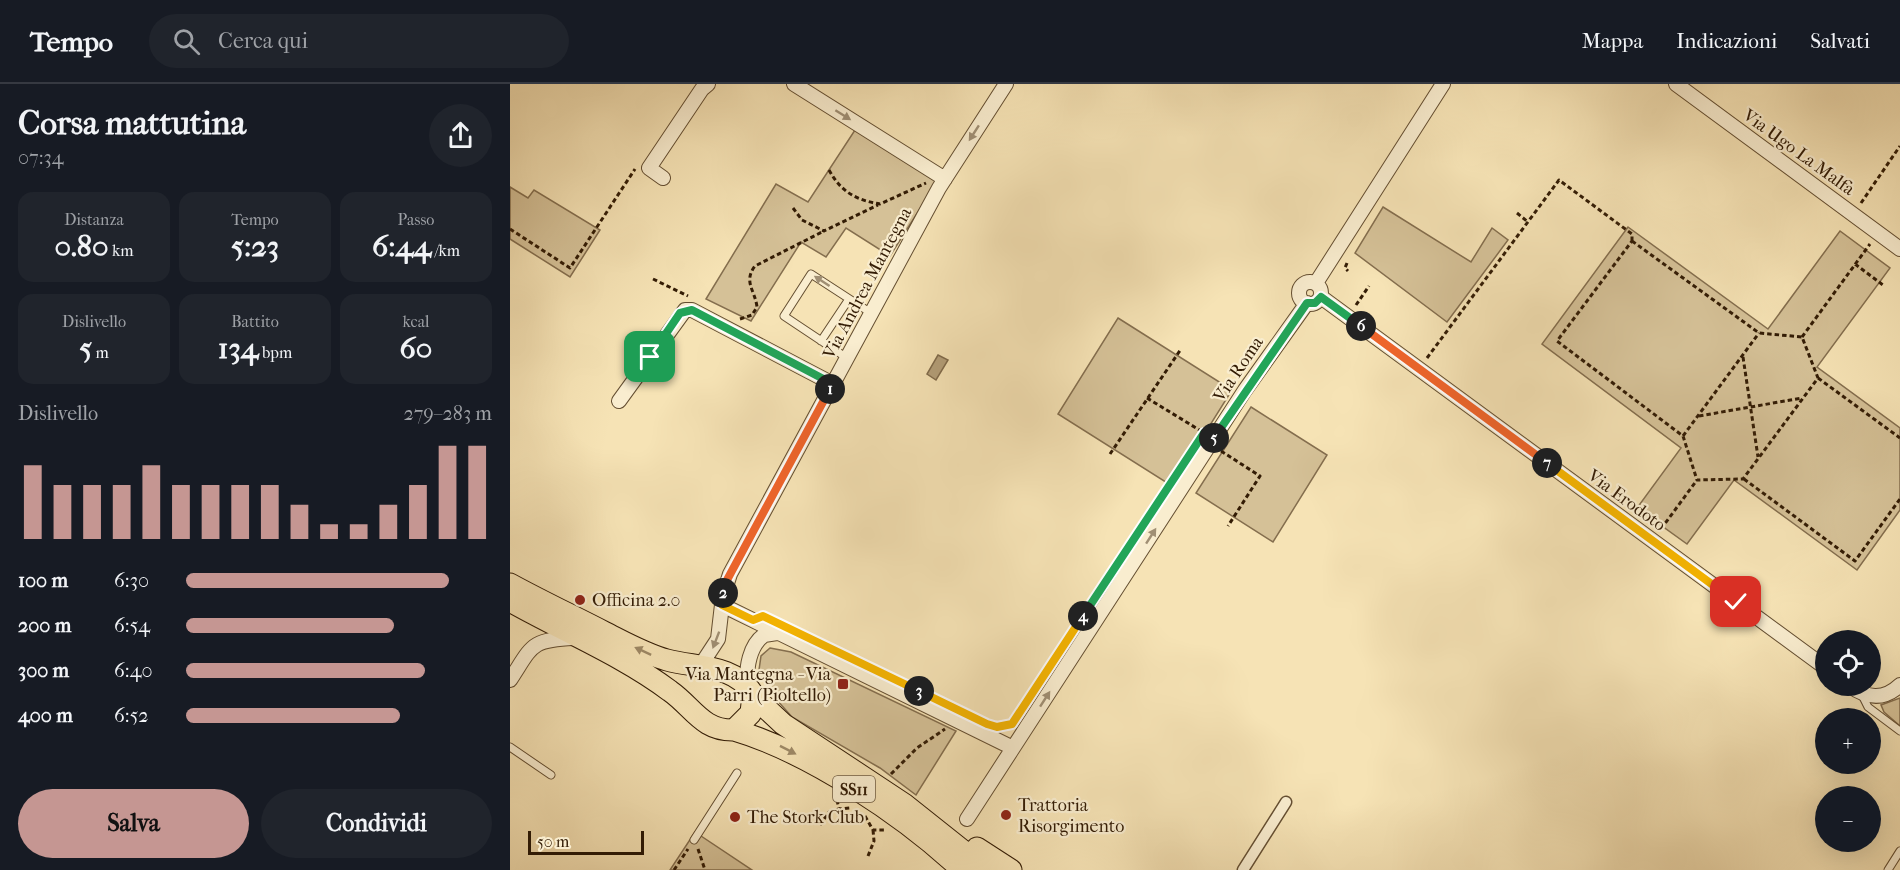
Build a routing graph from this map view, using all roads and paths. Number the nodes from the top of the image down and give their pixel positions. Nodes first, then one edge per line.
1 (708, 84) edge
2 (794, 84) edge
3 (1006, 84) edge
4 (1443, 84) edge
5 (1676, 84) edge
6 (1900, 146) edge
7 (829, 170) dead end
8 (663, 178) dead end
9 (943, 181) junction
10 (880, 204) junction
11 (793, 208) dead end
12 (1517, 213) dead end
13 (1853, 214) junction
14 (1528, 222) junction
15 (510, 229) edge
16 (595, 231) dead end
17 (824, 231) junction
18 (1878, 233) junction
19 (1632, 241) junction
20 (1900, 249) edge
21 (1350, 257) dead end
22 (1855, 264) junction
23 (1348, 271) dead end
24 (1316, 283) junction
25 (1882, 285) dead end
26 (1369, 286) dead end
27 (1321, 297) junction
28 (849, 298) junction
29 (1307, 303) junction
30 (1353, 309) dead end
31 (871, 313) junction
32 (739, 320) dead end
33 (1759, 333) junction
34 (1802, 337) junction
35 (821, 340) junction
36 (1181, 349) dead end
37 (1743, 355) junction
38 (847, 358) junction
39 (1420, 369) junction
40 (1818, 378) junction
41 (833, 384) junction
42 (1804, 397) junction
43 (1147, 398) junction
44 (619, 401) dead end
45 (1750, 407) junction
46 (1698, 416) junction
47 (1683, 436) junction
48 (1900, 438) edge
49 (1212, 441) junction
50 (1110, 454) dead end
51 (1758, 458) junction
52 (1743, 478) junction
53 (1697, 480) junction
54 (1900, 499) edge
55 (1228, 526) dead end
56 (1660, 529) dead end
57 (510, 584) edge
58 (510, 601) edge
59 (722, 605) junction
60 (777, 633) junction
61 (577, 638) junction
62 (1815, 660) edge
63 (699, 668) junction
64 (510, 680) edge
65 (1900, 685) edge
66 (750, 691) junction
67 (1862, 696) edge
68 (1881, 696) edge
69 (684, 701) junction
70 (939, 721) dead end
71 (734, 730) junction
72 (1900, 731) edge
73 (510, 747) edge
74 (1013, 748) junction
75 (737, 773) dead end
76 (551, 775) dead end
77 (887, 778) dead end
78 (1286, 802) dead end
79 (839, 809) dead end
80 (922, 817) junction
81 (967, 819) dead end
82 (820, 825) dead end
83 (873, 830) dead end
84 (694, 840) junction
85 (1900, 851) edge
86 (868, 856) dead end
87 (674, 870) edge
88 (705, 870) edge
89 (962, 870) edge
90 (987, 870) edge
91 (1011, 870) edge
92 (1243, 870) edge
93 (1888, 870) edge

1 - 8 street
2 -> 9 street
3 -> 9 street, Via Andrea Mantegna
4 - 24 street
5 - 13 street, Via Ugo La Malfa
6 - 13 path
7 - 10 path
9 - 10 path
9 - 31 street, Via Andrea Mantegna
10 - 17 path
11 - 17 path
12 - 14 path
13 - 18 street, Via Ugo La Malfa
14 - 19 path
14 - 39 path
15 - 16 path
17 - 32 path
18 - 20 street, Via Ugo La Malfa
18 - 22 path
19 - 33 path
19 - 47 path
21 - 23 path
22 - 25 path
22 - 34 path
24 - 27 street
24 - 29 street
26 - 30 path
27 - 29 street
27 - 39 street, Via Erodoto
28 - 31 lane
28 - 35 lane
28 -> 35 lane
29 - 49 street, Via Roma
31 - 38 street, Via Andrea Mantegna
33 - 34 path
33 - 37 path
34 - 40 path
35 - 38 lane
36 - 43 path
37 - 45 path
37 - 46 path
38 - 41 street, Via Andrea Mantegna
39 - 62 street, Via Erodoto
40 - 42 path
40 - 48 path
41 - 44 street
41 - 59 street, Via Andrea Mantegna
42 - 45 path
42 - 51 path
43 - 49 path
43 - 50 path
45 - 46 path
45 - 51 path
46 - 47 path
47 - 53 path
49 - 55 path
74 -> 49 street, Via Roma
51 - 52 path
52 - 53 path
52 - 54 path
53 - 56 path
63 -> 57 main road, SS11
58 - 61 main road, SS11
59 - 60 street
59 -> 63 street, Via Andrea Mantegna
60 - 66 street
60 - 74 street
61 - 64 street
61 - 69 main road, SS11
63 - 66 main road, SS11
63 - 69 main road
65 - 68 street
66 - 71 main road
66 - 80 main road, SS11
67 - 72 lane
69 - 71 main road, SS11
70 - 77 path
71 -> 89 main road, SS11
73 - 76 lane
74 - 81 street, Via Roma
75 - 84 lane
78 - 92 street
79 - 82 path
80 - 90 main road, SS11
80 - 91 main road, SS11
83 - 86 path
84 - 87 path
84 - 88 path
85 - 93 lane

